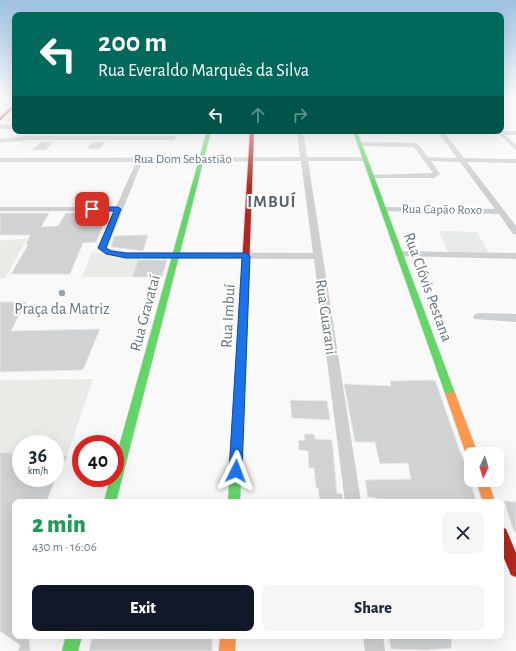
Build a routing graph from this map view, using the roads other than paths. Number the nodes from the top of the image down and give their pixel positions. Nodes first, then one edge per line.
1 (504, 132) edge
2 (516, 133) edge
3 (208, 134) edge
4 (252, 134) edge
5 (300, 134) edge
6 (356, 134) edge
7 (442, 134) edge
8 (501, 134) edge
9 (174, 138) dead end
10 (0, 141) edge
11 (359, 144) junction
12 (516, 148) edge
13 (140, 159) junction
14 (201, 159) junction
15 (251, 159) junction
16 (304, 159) junction
17 (365, 159) junction
18 (427, 159) junction
19 (0, 160) edge
20 (461, 160) junction
21 (516, 160) edge
22 (372, 176) junction
23 (0, 209) edge
24 (118, 209) junction
25 (384, 209) junction
26 (501, 212) junction
27 (516, 232) edge
28 (400, 254) junction
29 (176, 255) junction
30 (246, 256) junction
31 (318, 256) junction
32 (516, 256) edge
33 (478, 317) dead end
34 (516, 318) edge
35 (469, 447) edge
36 (484, 487) edge
37 (111, 499) edge
38 (234, 499) edge
39 (354, 499) edge
40 (488, 499) edge
41 (504, 541) edge
42 (516, 570) edge
43 (73, 639) edge
44 (228, 639) edge
45 (373, 639) edge
46 (70, 651) edge
47 (227, 651) edge
48 (375, 651) edge

1 - 2 street
3 - 14 street, Rua Gravataí
4 - 15 street, Rua Imbuí
5 - 16 street, Rua Guarani
6 - 11 street, Rua Clóvis Pestana
7 - 20 street
8 - 12 street
9 - 10 street
11 - 17 street, Rua Clóvis Pestana
11 - 18 street
13 - 14 street, Rua Dom Sebastião
13 - 19 street, Rua Dom Sebastião
13 - 24 street
14 - 15 street, Rua Dom Sebastião
14 - 29 street, Rua Gravataí
15 - 16 street, Rua Dom Sebastião
15 - 30 street, Rua Imbuí
16 - 17 street, Rua Dom Sebastião
16 - 31 street, Rua Guarani
17 - 22 street, Rua Clóvis Pestana
18 - 20 street
18 - 22 street
20 - 21 street
20 - 26 street
22 - 25 street, Rua Clóvis Pestana
23 - 24 street
24 - 29 street
25 - 26 street, Rua Capão Roxo
25 - 28 street, Rua Clóvis Pestana
26 - 27 street
28 - 32 street
28 - 35 street, Rua Clóvis Pestana
29 - 30 street
29 - 37 street, Rua Gravataí
30 - 31 street
30 - 38 street, Rua Imbuí
31 - 39 street, Rua Guarani
33 - 34 street
36 - 40 street
41 - 42 street
43 - 46 street
44 - 47 street
45 - 48 street

